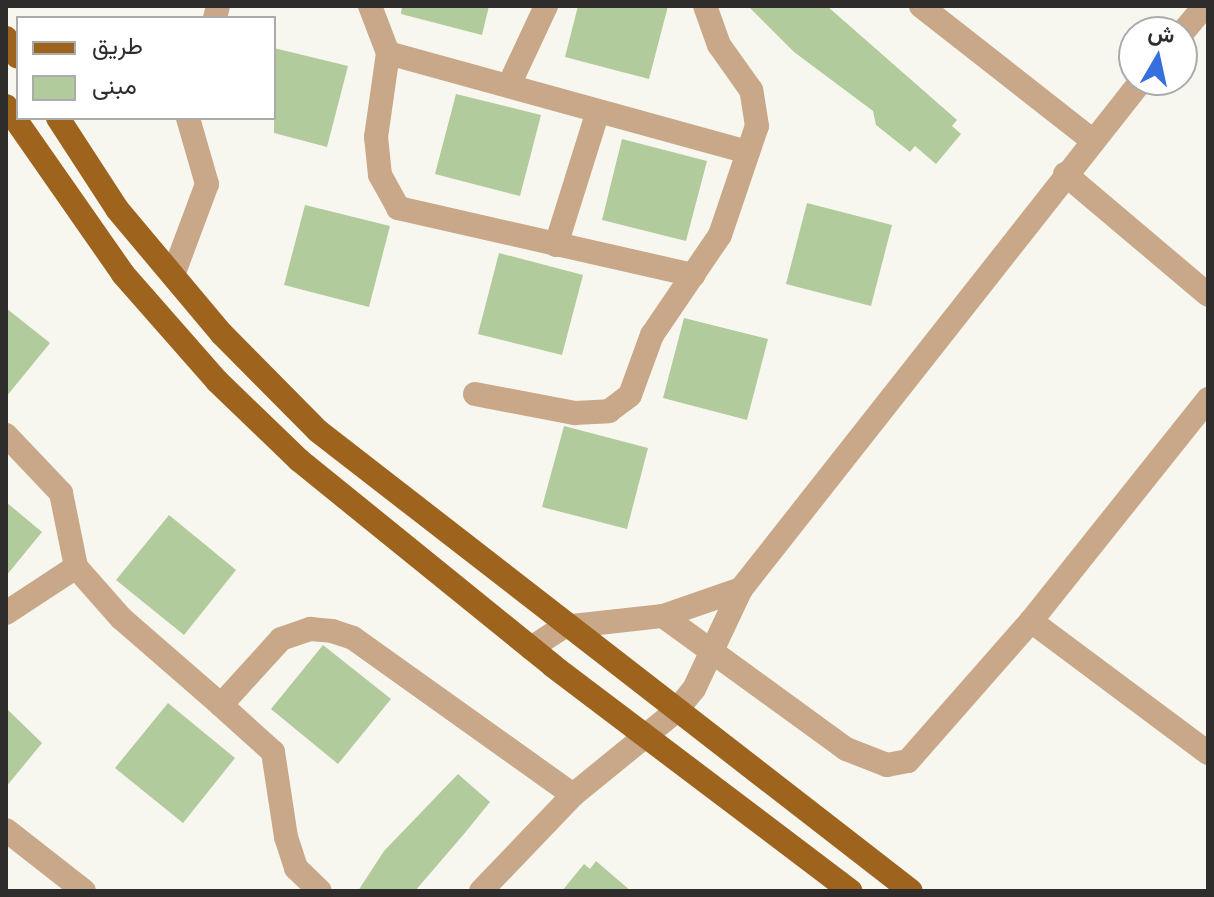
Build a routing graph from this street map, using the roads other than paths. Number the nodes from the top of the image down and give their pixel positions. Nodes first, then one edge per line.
1 (370, 6) edge
2 (546, 6) edge
3 (705, 6) edge
4 (921, 6) edge
5 (388, 53) junction
6 (510, 83) junction
7 (1129, 96) edge
8 (6, 106) edge
9 (598, 111) junction
10 (59, 120) edge
11 (189, 120) edge
12 (1092, 140) junction
13 (748, 152) junction
14 (1065, 174) junction
15 (556, 245) junction
16 (173, 275) junction
17 (694, 275) junction
18 (1208, 295) edge
19 (475, 394) dead end
20 (1208, 399) edge
21 (6, 435) edge
22 (76, 567) junction
23 (741, 589) junction
24 (6, 613) edge
25 (663, 616) junction
26 (1031, 621) junction
27 (563, 627) junction
28 (531, 648) junction
29 (710, 653) junction
30 (221, 705) junction
31 (676, 711) junction
32 (646, 739) junction
33 (1204, 740) edge
34 (573, 795) junction
35 (6, 830) edge
36 (84, 891) edge
37 (320, 891) edge
38 (481, 891) edge
39 (850, 891) edge
40 (911, 891) edge

1 - 5 street
2 - 6 street
3 - 13 street
4 - 12 street
5 - 6 street
5 - 15 street
6 - 9 street
7 - 12 street
8 - 28 main road
9 - 13 street
9 - 15 street
10 - 16 main road
11 - 16 street
12 - 14 street
13 - 17 street
14 - 18 street
14 - 23 street
15 - 17 street
16 - 27 main road
17 - 19 street
20 - 26 street
21 - 22 street
22 - 24 street
22 - 30 street
23 - 25 street
23 - 29 street
25 - 27 street
25 - 29 street
26 - 29 street
26 - 33 street
27 - 28 street
27 - 31 main road
28 - 32 main road
29 - 31 street
30 - 34 street
30 - 37 street
31 - 32 street
31 - 40 main road
32 - 34 street
32 - 39 main road
34 - 38 street
35 - 36 street

